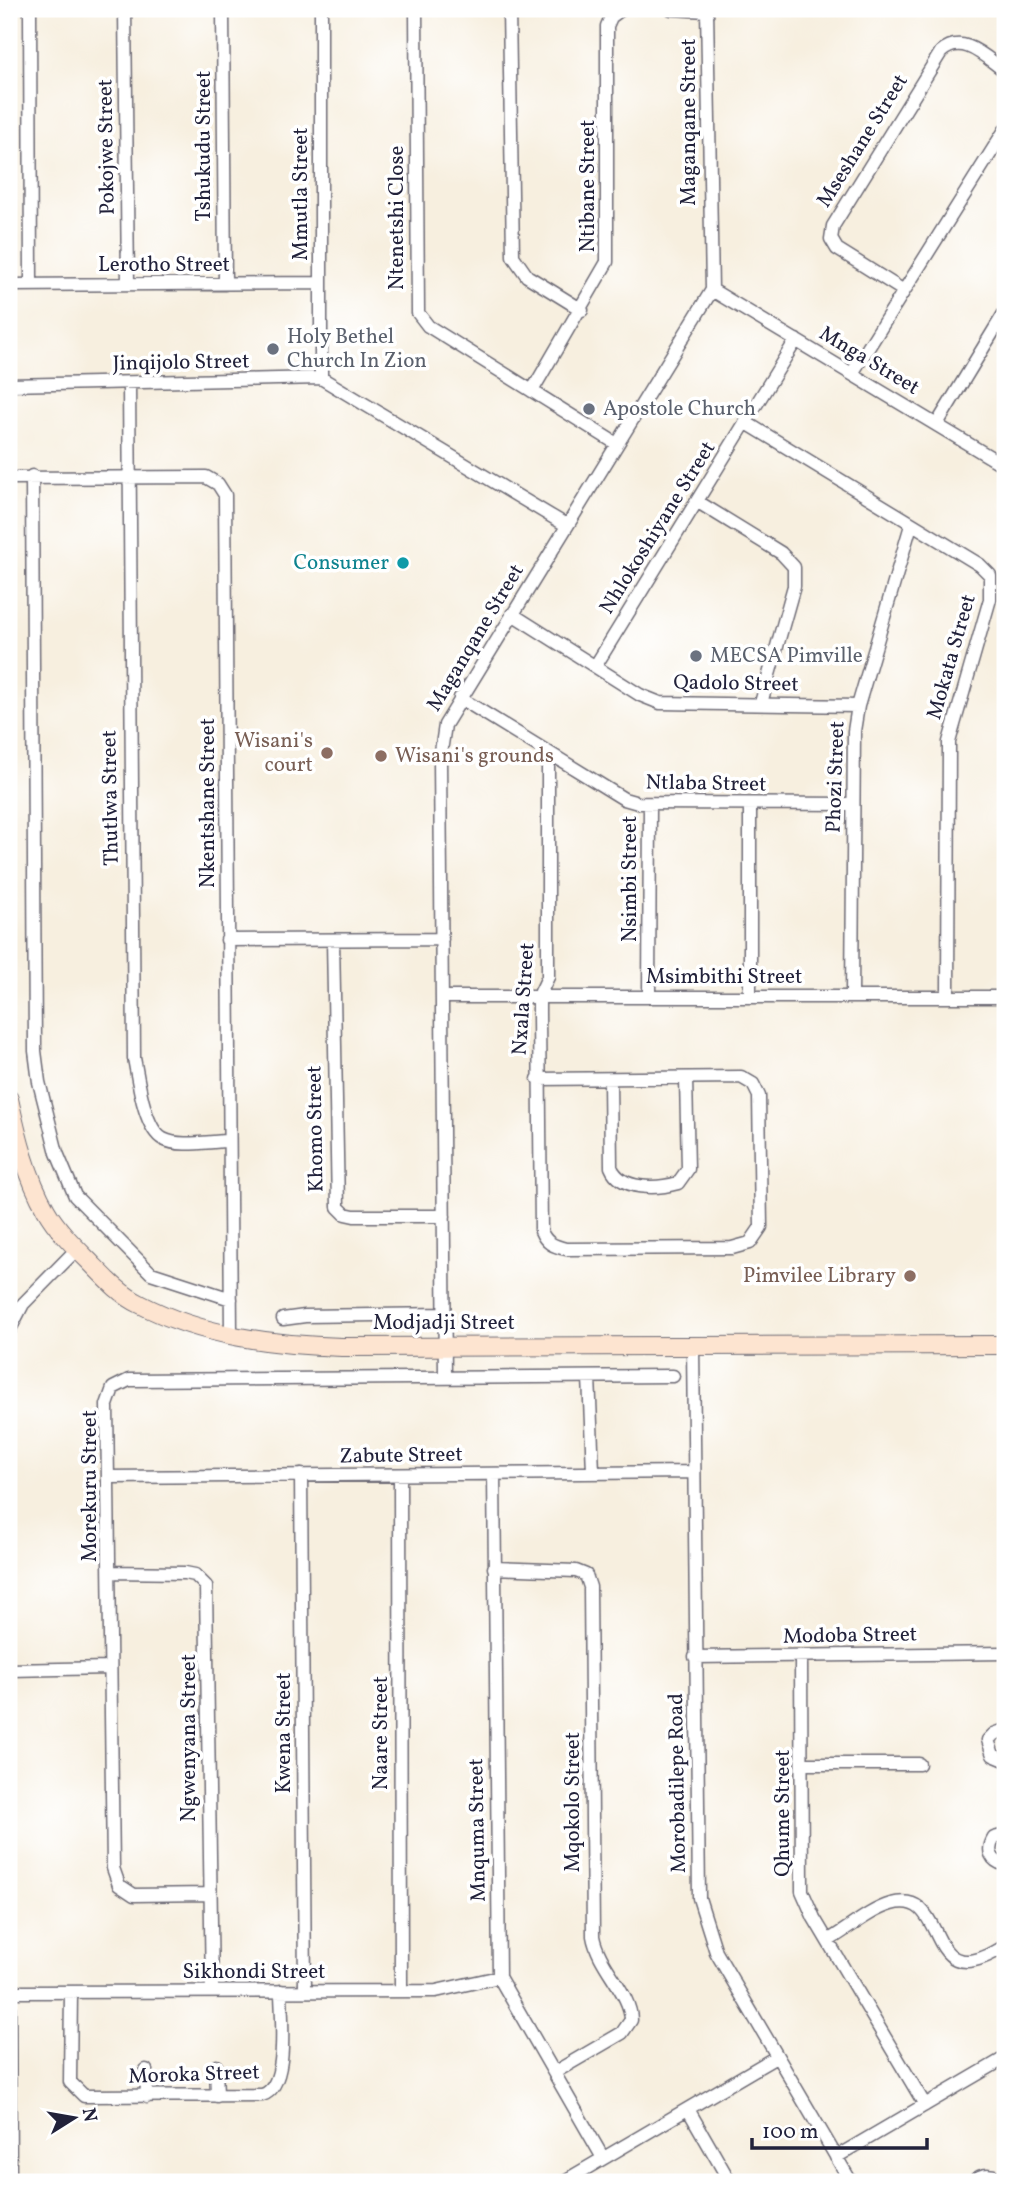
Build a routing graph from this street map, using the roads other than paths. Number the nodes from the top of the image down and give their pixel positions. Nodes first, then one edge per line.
1 (30, 9) edge
2 (125, 9) edge
3 (223, 9) edge
4 (321, 9) edge
5 (416, 9) edge
6 (509, 9) edge
7 (622, 9) edge
8 (671, 9) edge
9 (707, 10) edge
10 (1005, 71) edge
11 (1005, 130) edge
12 (320, 283) junction
13 (31, 284) junction
14 (128, 284) junction
15 (225, 284) junction
16 (9, 285) edge
17 (712, 290) junction
18 (904, 291) junction
19 (582, 310) junction
20 (1005, 312) edge
21 (796, 340) junction
22 (853, 372) junction
23 (321, 378) junction
24 (129, 384) junction
25 (9, 385) edge
26 (532, 391) junction
27 (745, 422) junction
28 (937, 424) junction
29 (617, 444) junction
30 (1005, 466) edge
31 (32, 476) junction
32 (129, 476) junction
33 (9, 478) edge
34 (698, 502) junction
35 (911, 525) junction
36 (566, 526) junction
37 (512, 614) junction
38 (596, 665) junction
39 (460, 698) junction
40 (761, 703) junction
41 (858, 706) junction
42 (548, 754) junction
43 (853, 804) junction
44 (650, 805) junction
45 (750, 805) junction
46 (442, 939) junction
47 (227, 940) junction
48 (333, 940) junction
49 (750, 995) junction
50 (539, 996) junction
51 (649, 996) junction
52 (443, 997) junction
53 (852, 997) junction
54 (948, 997) junction
55 (1005, 997) edge
56 (538, 1079) junction
57 (686, 1079) junction
58 (610, 1080) junction
59 (9, 1099) edge
60 (229, 1141) junction
61 (444, 1216) junction
62 (77, 1249) junction
63 (231, 1299) junction
64 (445, 1314) junction
65 (283, 1319) dead end
66 (9, 1331) edge
67 (231, 1335) junction
68 (693, 1345) junction
69 (1005, 1345) edge
70 (446, 1347) junction
71 (673, 1376) dead end
72 (589, 1377) junction
73 (445, 1378) junction
74 (593, 1471) junction
75 (694, 1472) junction
76 (494, 1474) junction
77 (301, 1475) junction
78 (400, 1475) junction
79 (109, 1477) junction
80 (494, 1569) junction
81 (110, 1572) junction
82 (1005, 1653) edge
83 (801, 1656) junction
84 (695, 1657) junction
85 (110, 1668) junction
86 (9, 1670) edge
87 (1005, 1730) edge
88 (1005, 1760) edge
89 (803, 1764) junction
90 (919, 1764) dead end
91 (1005, 1835) edge
92 (1005, 1865) edge
93 (209, 1894) junction
94 (829, 1940) junction
95 (1005, 1945) edge
96 (9, 1965) edge
97 (499, 1978) junction
98 (401, 1990) junction
99 (212, 1991) junction
100 (281, 1991) junction
101 (305, 1991) junction
102 (71, 1992) junction
103 (9, 1993) edge
104 (776, 2057) junction
105 (1005, 2058) edge
106 (216, 2066) dead end
107 (146, 2070) dead end
108 (555, 2072) junction
109 (216, 2096) junction
110 (147, 2097) junction
111 (925, 2105) junction
112 (688, 2109) junction
113 (836, 2157) junction
114 (603, 2158) junction
115 (1005, 2181) edge
116 (10, 2182) edge
117 (563, 2182) edge
118 (730, 2182) edge
119 (851, 2182) edge
120 (974, 2182) edge

1 - 13 street
2 - 14 street, Pokojwe Street
3 - 15 street, Tshukudu Street
4 - 12 street, Mmutla Street
5 - 26 street, Ntenetshi Close
6 - 19 street
7 - 19 street, Ntibane Street
8 - 9 street
9 - 17 street, Maganqane Street
10 - 18 street, Mseshane Street
11 - 18 street
12 - 15 street, Lerotho Street
12 - 23 street, Mmutla Street
13 - 14 street, Lerotho Street
13 - 16 street, Lerotho Street
14 - 15 street, Lerotho Street
17 - 21 street, Mnga Street
17 - 29 street, Maganqane Street
18 - 22 street
19 - 26 street, Ntibane Street
20 - 28 street
21 - 22 street, Mnga Street
21 - 27 street, Nhlokoshiyane Street
22 - 28 street, Mnga Street
23 - 24 street, Jinqijolo Street
23 - 36 street
24 - 25 street, Jinqijolo Street
24 - 32 street, Thutlwa Street
26 - 29 street, Ntenetshi Close
27 - 34 street, Nhlokoshiyane Street
27 - 35 street, Mokata Street
28 - 30 street, Mnga Street
29 - 36 street, Maganqane Street
31 - 32 street, Nkentshane Street
31 - 33 street, Nkentshane Street
31 - 63 street
32 - 47 street, Nkentshane Street
32 - 60 street, Thutlwa Street
34 - 38 street, Nhlokoshiyane Street
34 - 40 street
35 - 41 street, Phozi Street
35 - 54 street, Mokata Street
36 - 37 street, Maganqane Street
37 - 38 street, Qadolo Street
37 - 39 street, Maganqane Street
38 - 40 street, Qadolo Street
39 - 42 street, Ntlaba Street
39 - 46 street, Maganqane Street
40 - 41 street, Qadolo Street
41 - 43 street, Phozi Street
42 - 44 street, Ntlaba Street
42 - 50 street, Nxala Street
43 - 45 street, Ntlaba Street
43 - 53 street, Phozi Street
44 - 45 street, Ntlaba Street
44 - 51 street, Nsimbi Street
45 - 49 street
46 - 48 street
46 - 52 street, Maganqane Street
47 - 48 street
47 - 60 street, Nkentshane Street
48 - 61 street, Khomo Street
49 - 51 street, Msimbithi Street
49 - 53 street, Msimbithi Street
50 - 51 street, Msimbithi Street
50 - 52 street, Msimbithi Street
50 - 56 street, Nxala Street
52 - 61 street, Maganqane Street
53 - 54 street, Msimbithi Street
54 - 55 street, Msimbithi Street
56 - 57 street, Nxala Street
56 - 58 street
57 - 58 street
57 - 58 street
59 - 62 street, Modjadji Street
60 - 63 street, Nkentshane Street
61 - 64 street, Maganqane Street
62 - 66 street
62 - 67 street, Modjadji Street
63 - 67 street, Nkentshane Street
64 - 65 street
64 - 70 street, Maganqane Street
67 - 70 street, Modjadji Street
68 - 69 street, Modjadji Street
68 - 70 street, Modjadji Street
68 - 75 street, Morobadilepe Road
70 - 73 street, Maganqane Street
71 - 72 street, Morekuru Street
72 - 73 street, Morekuru Street
72 - 74 street
73 - 79 street, Morekuru Street
74 - 75 street, Zabute Street
74 - 76 street, Zabute Street
75 - 84 street, Morobadilepe Road
76 - 78 street, Zabute Street
76 - 80 street, Mnquma Street
77 - 78 street, Zabute Street
77 - 79 street, Zabute Street
77 - 101 street, Kwena Street
78 - 98 street, Naare Street
79 - 81 street, Morekuru Street
80 - 97 street, Mnquma Street
80 - 108 street, Mqokolo Street
81 - 85 street, Morekuru Street
81 - 93 street, Ngwenyana Street
82 - 83 street, Modoba Street
83 - 84 street, Modoba Street
83 - 89 street, Qhume Street
84 - 104 street, Morobadilepe Road
85 - 86 street
85 - 93 street, Morekuru Street
87 - 88 street
89 - 90 street
89 - 94 street, Qhume Street
91 - 92 street
93 - 99 street, Ngwenyana Street
94 - 95 street
94 - 111 street, Qhume Street
96 - 103 street
97 - 98 street, Sikhondi Street
97 - 108 street
98 - 101 street, Sikhondi Street
99 - 100 street, Sikhondi Street
99 - 102 street, Sikhondi Street
100 - 101 street, Sikhondi Street
100 - 109 street, Moroka Street
102 - 103 street, Sikhondi Street
102 - 110 street, Moroka Street
103 - 116 street
104 - 112 street
104 - 113 street, Morobadilepe Road
105 - 111 street
106 - 109 street
107 - 110 street
108 - 114 street
109 - 110 street, Moroka Street
111 - 113 street
112 - 114 street
112 - 118 street
113 - 119 street, Morobadilepe Road
114 - 117 street
115 - 120 street

